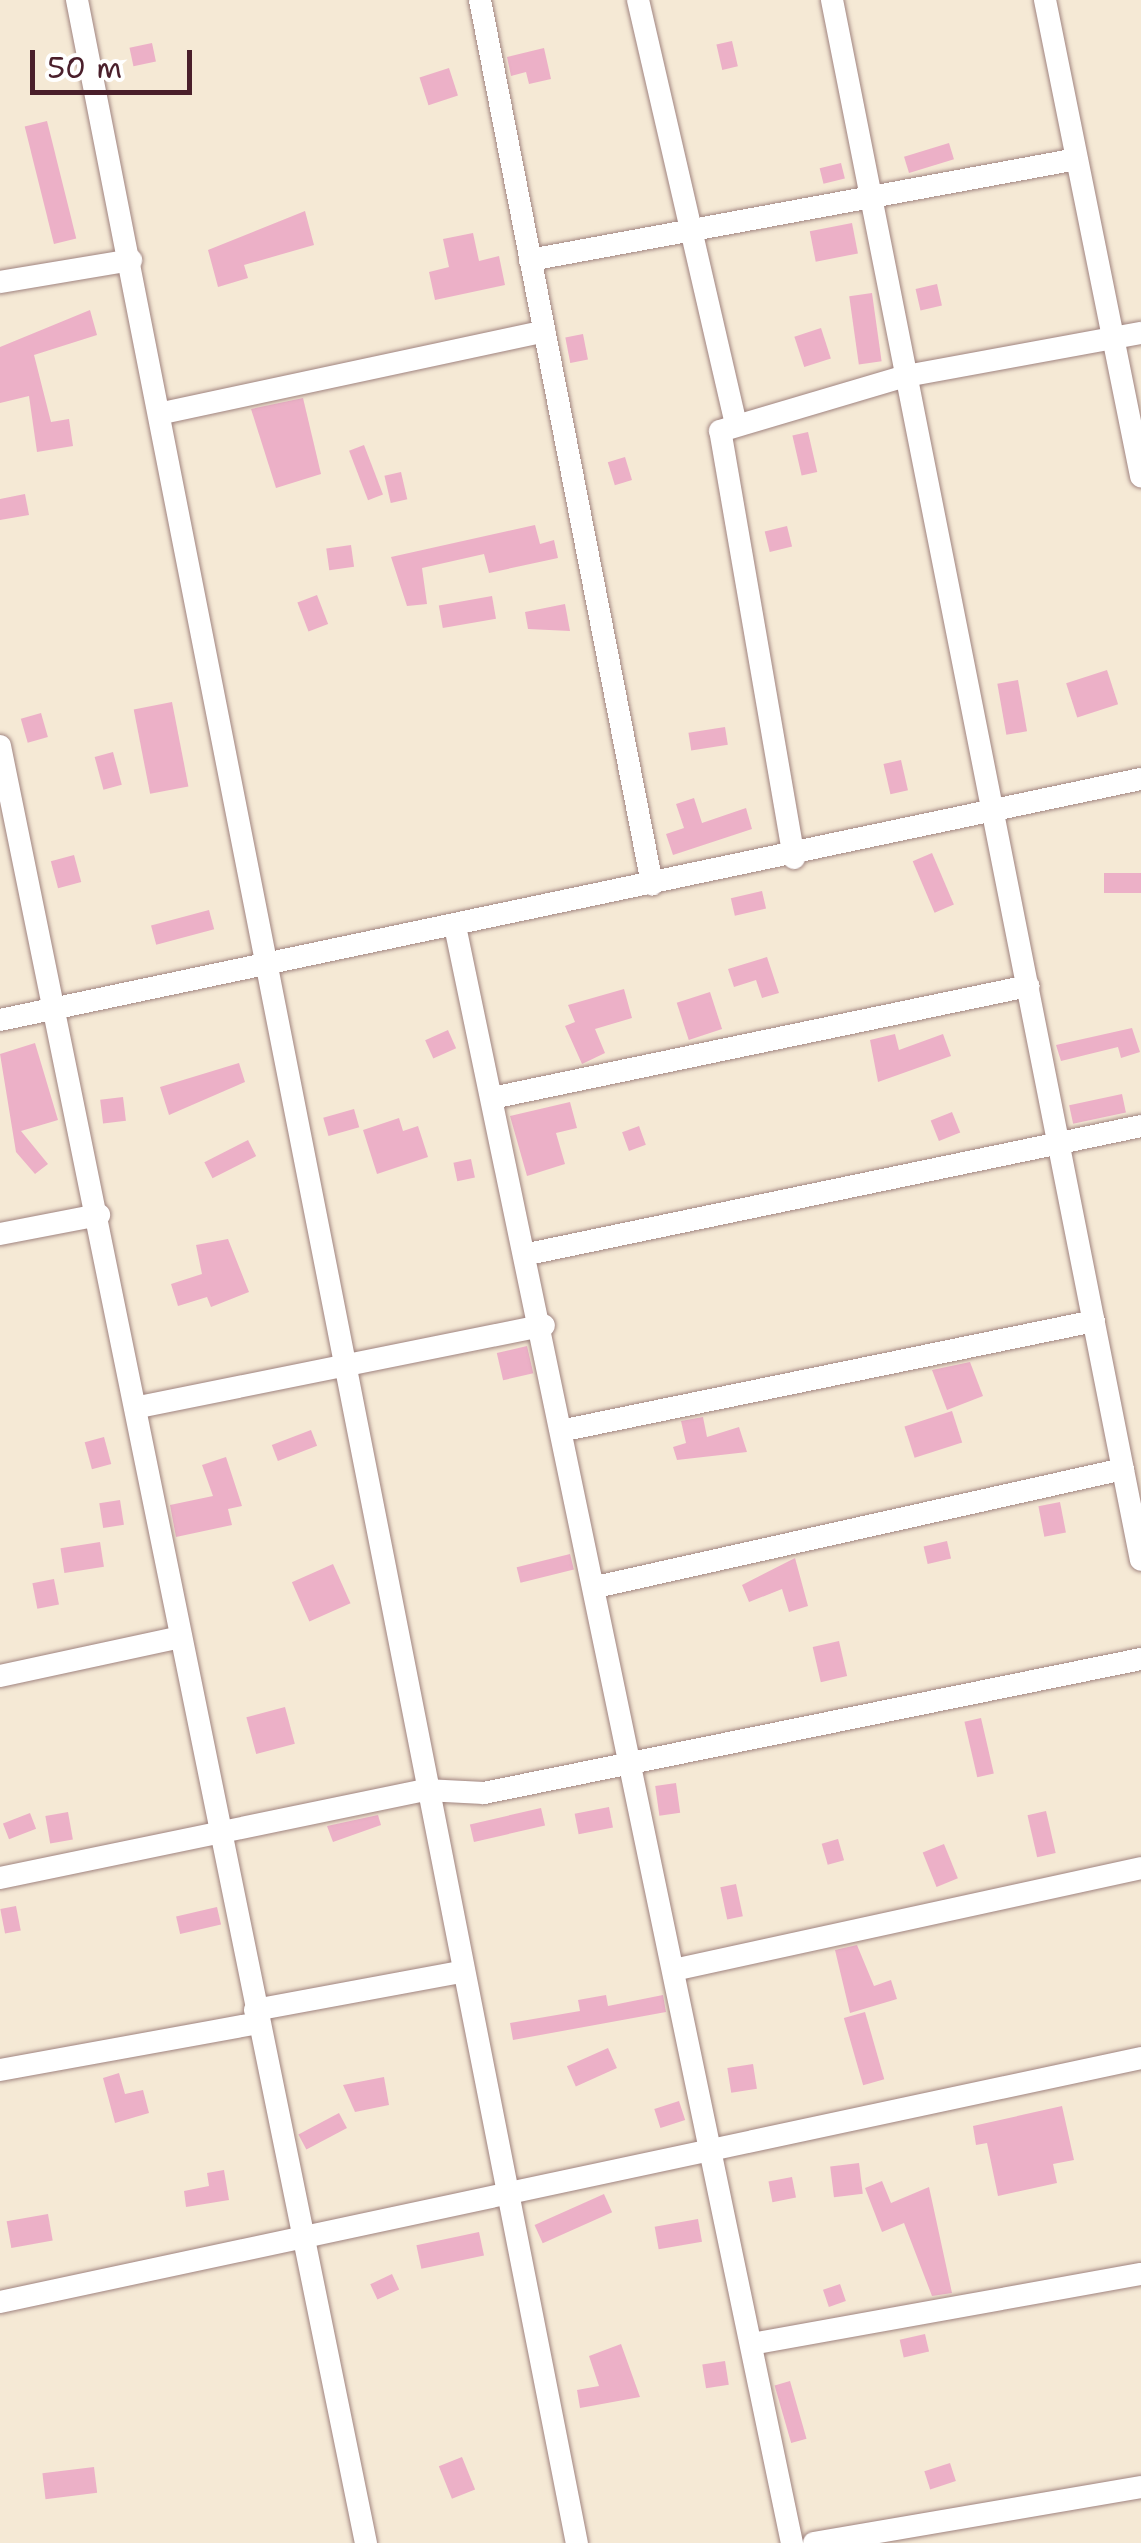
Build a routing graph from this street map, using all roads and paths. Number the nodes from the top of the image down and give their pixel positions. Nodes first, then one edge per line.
1 (77, 0) edge
2 (480, 0) edge
3 (638, 0) edge
4 (832, 0) edge
5 (1045, 0) edge
6 (1077, 158) junction
7 (870, 191) junction
8 (686, 228) junction
9 (131, 260) junction
10 (530, 260) junction
11 (0, 282) edge
12 (544, 331) junction
13 (1141, 334) edge
14 (1113, 338) junction
15 (906, 376) junction
16 (163, 414) junction
17 (735, 421) junction
18 (1141, 476) edge
19 (0, 746) edge
20 (1141, 780) edge
21 (994, 811) junction
22 (7, 816) edge
23 (794, 858) junction
24 (652, 884) junction
25 (454, 926) junction
26 (272, 968) junction
27 (1028, 986) junction
28 (56, 1009) junction
29 (0, 1020) edge
30 (492, 1098) junction
31 (1141, 1126) edge
32 (1059, 1142) junction
33 (99, 1215) junction
34 (0, 1234) edge
35 (528, 1254) junction
36 (1094, 1320) junction
37 (544, 1324) junction
38 (341, 1361) junction
39 (139, 1407) junction
40 (565, 1430) junction
41 (1123, 1469) junction
42 (1141, 1560) edge
43 (596, 1587) junction
44 (181, 1637) junction
45 (1141, 1659) edge
46 (0, 1676) edge
47 (636, 1762) junction
48 (425, 1790) junction
49 (214, 1834) junction
50 (1141, 1868) edge
51 (0, 1878) edge
52 (674, 1970) junction
53 (460, 1972) junction
54 (257, 2016) junction
55 (1141, 2058) edge
56 (0, 2070) edge
57 (709, 2148) junction
58 (501, 2191) junction
59 (302, 2238) junction
60 (1141, 2274) edge
61 (0, 2302) edge
62 (757, 2344) junction
63 (1141, 2486) edge
64 (366, 2543) edge
65 (578, 2543) edge
66 (792, 2543) edge
67 (814, 2543) edge

1 - 9 street
2 - 10 street
3 - 8 street
4 - 7 street
5 - 6 street
6 - 7 street
6 - 14 street
7 - 8 street
7 - 15 street
8 - 10 street
8 - 17 street
9 - 11 street
9 - 16 street
10 - 12 street
12 - 16 street
12 - 24 street
13 - 14 street
14 - 15 street
14 - 18 street
15 - 17 street
15 - 21 street
16 - 26 street
17 - 23 street
19 - 22 street
20 - 21 street
21 - 23 street
21 - 27 street
22 - 28 street
23 - 24 street
24 - 25 street
25 - 26 street
25 - 30 street
26 - 28 street
26 - 38 street
27 - 30 street
27 - 32 street
28 - 29 street
28 - 33 street
30 - 35 street
31 - 32 street
32 - 35 street
32 - 36 street
33 - 34 street
33 - 39 street
35 - 37 street
36 - 40 street
36 - 41 street
37 - 38 street
37 - 40 street
38 - 39 street
38 - 48 street
39 - 44 street
40 - 43 street
41 - 42 street
41 - 43 street
43 - 47 street
44 - 46 street
44 - 49 street
45 - 47 street
47 - 48 street
47 - 52 street
48 - 49 street
48 - 53 street
49 - 51 street
49 - 54 street
50 - 52 street
52 - 57 street
53 - 54 street
53 - 58 street
54 - 56 street
54 - 59 street
55 - 57 street
57 - 58 street
57 - 62 street
58 - 59 street
58 - 65 street
59 - 61 street
59 - 64 street
60 - 62 street
62 - 66 street
63 - 67 street

